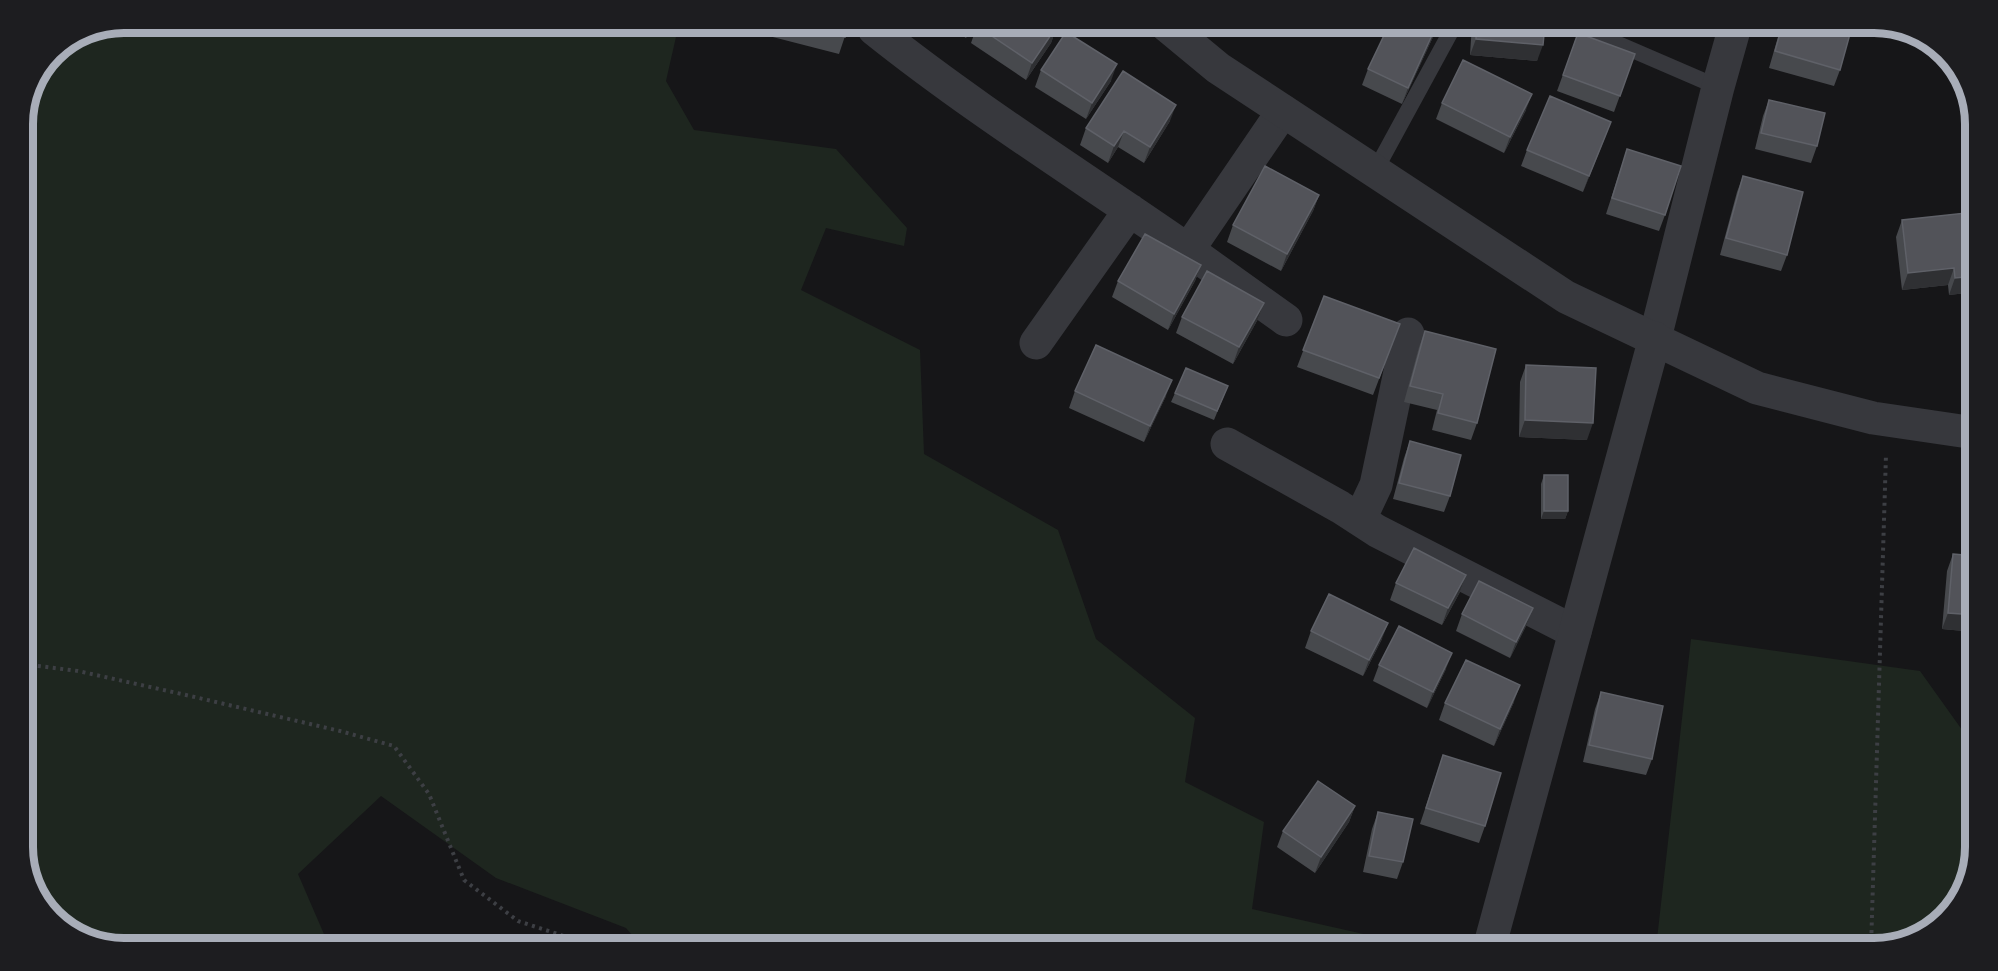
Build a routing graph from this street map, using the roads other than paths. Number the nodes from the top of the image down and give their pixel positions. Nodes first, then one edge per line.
1 (879, 33) edge
2 (1175, 33) edge
3 (1450, 33) edge
4 (1593, 33) edge
5 (1733, 33) edge
6 (1718, 87) junction
7 (1283, 111) junction
8 (1375, 171) junction
9 (1130, 210) junction
10 (1188, 250) junction
11 (1286, 320) dead end
12 (1408, 334) dead end
13 (1655, 338) junction
14 (1036, 343) dead end
15 (1965, 432) edge
16 (1227, 444) dead end
17 (1360, 519) junction
18 (1575, 632) junction
19 (1492, 938) edge

1 - 9 street
2 - 7 street
3 - 8 lane
4 - 6 lane
5 - 6 street
6 - 13 street
7 - 8 street
7 - 10 street
8 - 13 street
9 - 10 street
9 - 14 street
10 - 11 street
12 - 17 street
13 - 15 street
13 - 18 street
16 - 17 street
17 - 18 street
18 - 19 street

